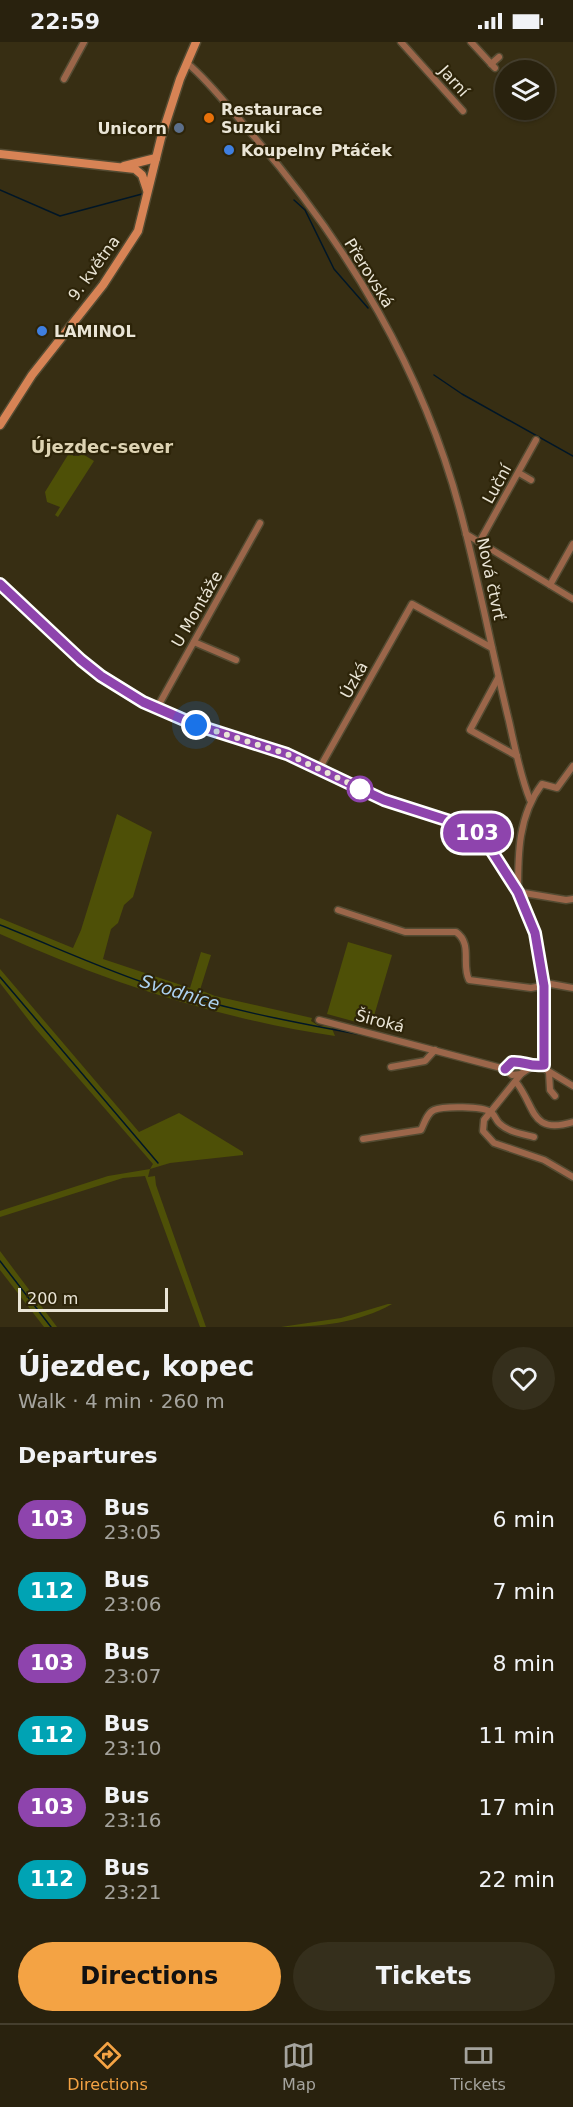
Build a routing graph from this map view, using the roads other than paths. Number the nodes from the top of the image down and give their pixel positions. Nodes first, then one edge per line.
1 (84, 42) edge
2 (196, 42) edge
3 (401, 42) edge
4 (471, 42) edge
5 (499, 57) dead end
6 (186, 63) junction
7 (64, 79) dead end
8 (463, 111) dead end
9 (0, 154) edge
10 (156, 158) junction
11 (111, 168) junction
12 (147, 193) junction
13 (0, 425) edge
14 (536, 440) dead end
15 (519, 473) junction
16 (531, 480) dead end
17 (260, 523) dead end
18 (466, 534) junction
19 (480, 541) junction
20 (573, 544) edge
21 (0, 584) edge
22 (550, 585) junction
23 (573, 599) edge
24 (194, 642) junction
25 (492, 648) junction
26 (236, 660) dead end
27 (498, 678) junction
28 (157, 708) junction
29 (517, 756) junction
30 (573, 766) edge
31 (319, 769) junction
32 (530, 800) junction
33 (518, 892) junction
34 (573, 899) edge
35 (338, 910) dead end
36 (544, 986) junction
37 (573, 988) edge
38 (319, 1020) dead end
39 (435, 1050) junction
40 (544, 1065) junction
41 (391, 1067) dead end
42 (531, 1067) junction
43 (505, 1069) junction
44 (549, 1072) junction
45 (521, 1074) junction
46 (516, 1082) junction
47 (573, 1086) edge
48 (555, 1096) dead end
49 (492, 1112) junction
50 (573, 1122) edge
51 (534, 1137) dead end
52 (363, 1139) dead end
53 (573, 1177) edge

1 - 7 street
2 - 6 main road, 9. května
3 - 8 street, Jarní
4 - 5 street
6 - 10 main road, 9. května
6 - 18 street, Přerovská
9 - 11 main road
10 - 11 main road
10 - 12 main road, 9. května
11 - 12 main road
12 - 13 main road, 9. května
14 - 15 street, Luční
15 - 16 street
15 - 19 street, Luční
17 - 24 street, U Montáže
18 - 19 street, Nová čtvrť
18 - 25 street, Nová čtvrť
19 - 22 street, Nová čtvrť
20 - 22 street
21 - 28 street
22 - 23 street, Nová čtvrť
24 - 26 street
24 - 28 street, U Montáže
25 - 27 street, Nová čtvrť
25 - 31 street, Úzká
27 - 29 street, Nová čtvrť
27 - 29 street
28 - 31 street
29 - 32 street, Nová čtvrť
30 - 32 street
31 - 33 street
32 - 33 street, Nová čtvrť
33 - 34 street
33 - 36 street
35 - 36 street
36 - 37 street
36 - 40 street
38 - 39 street, Široká
39 - 41 street
39 - 43 street, Široká
40 - 42 street, Široká
40 - 44 street
42 - 43 street, Široká
42 - 45 street, Široká
43 - 45 street, Široká
44 - 47 street
44 - 48 street
45 - 46 street
46 - 49 street
46 - 50 street
49 - 51 street
49 - 52 street
49 - 53 street

